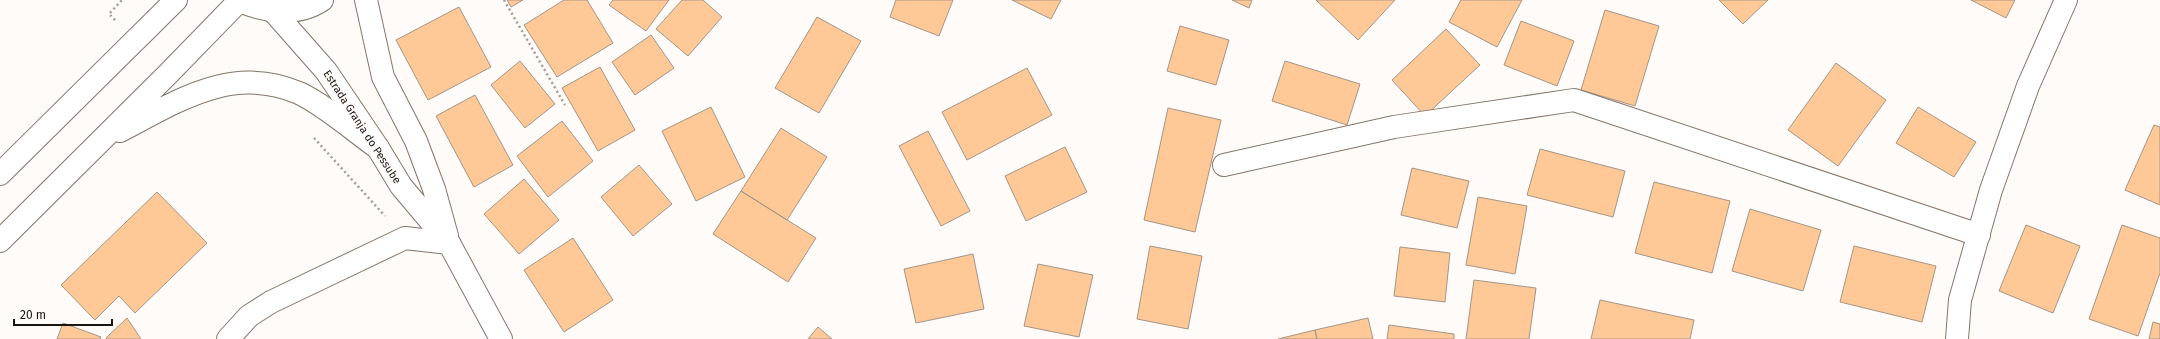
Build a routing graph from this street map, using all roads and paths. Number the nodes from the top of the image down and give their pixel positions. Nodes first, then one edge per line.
1 (122, 0) edge
2 (176, 0) edge
3 (239, 0) edge
4 (322, 0) edge
5 (366, 0) edge
6 (504, 0) edge
7 (2066, 0) edge
8 (274, 12) junction
9 (109, 14) dead end
10 (565, 105) dead end
11 (314, 137) dead end
12 (100, 142) junction
13 (378, 148) junction
14 (1224, 165) dead end
15 (0, 174) edge
16 (1979, 235) junction
17 (405, 238) junction
18 (0, 241) edge
19 (449, 243) junction
20 (228, 339) edge
21 (501, 339) edge
22 (1957, 339) edge

1 - 9 path
2 - 15 main road
3 - 8 main road
3 - 12 main road
4 - 8 main road
5 - 19 main road, Estrada Granja do Pessube
6 - 10 path
7 - 16 main road
8 - 13 main road, Estrada Granja do Pessube
11 - 17 path
12 - 13 main road
12 - 18 main road
13 - 19 main road, Estrada Granja do Pessube
14 - 16 main road
16 - 22 main road
17 - 19 main road
17 - 20 main road
19 - 21 main road, Estrada Granja do Pessube

